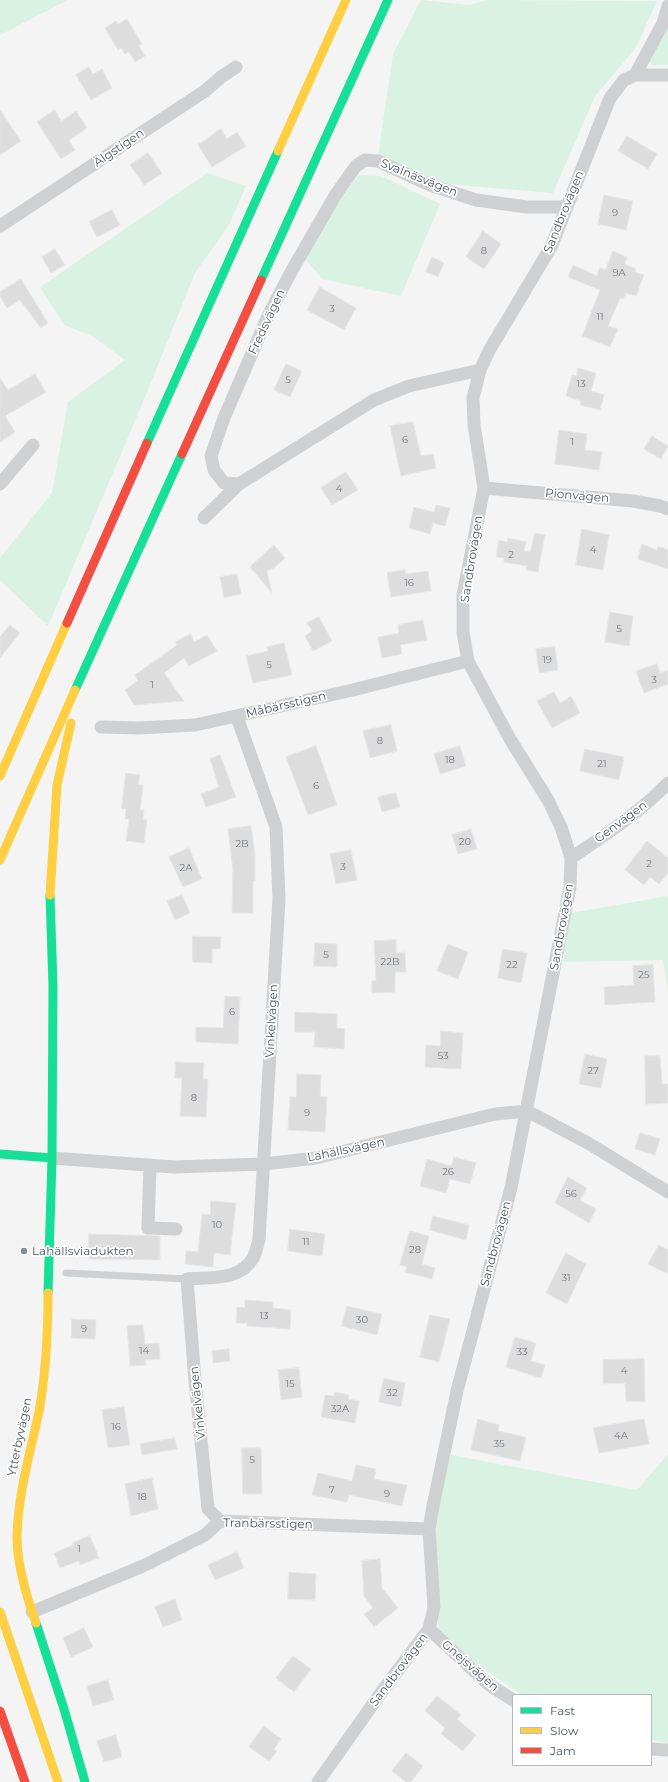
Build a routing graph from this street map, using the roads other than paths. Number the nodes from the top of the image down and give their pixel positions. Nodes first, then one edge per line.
1 (346, 0) edge
2 (388, 0) edge
3 (668, 6) edge
4 (236, 67) dead end
5 (635, 75) junction
6 (668, 75) edge
7 (365, 160) joint
8 (567, 207) junction
9 (0, 226) edge
10 (480, 370) junction
11 (33, 445) dead end
12 (0, 484) edge
13 (239, 484) junction
14 (484, 488) junction
15 (668, 510) edge
16 (204, 518) dead end
17 (468, 661) junction
18 (83, 671) junction
19 (237, 717) junction
20 (101, 728) dead end
21 (0, 776) edge
22 (668, 783) edge
23 (571, 858) junction
24 (0, 860) edge
25 (527, 1111) junction
26 (0, 1154) edge
27 (52, 1158) junction
28 (264, 1164) junction
29 (150, 1165) junction
30 (668, 1192) edge
31 (176, 1229) dead end
32 (66, 1274) dead end
33 (187, 1279) junction
34 (220, 1521) junction
35 (429, 1529) junction
36 (0, 1612) edge
37 (32, 1612) junction
38 (430, 1629) junction
39 (512, 1699) edge
40 (0, 1711) edge
41 (652, 1749) edge
42 (668, 1750) edge
43 (25, 1782) edge
44 (58, 1782) edge
45 (85, 1782) edge
46 (318, 1782) edge

1 - 21 main road
2 - 18 main road
3 - 5 street, Sandbrovägen
4 - 9 street, Älgstigen
5 - 6 street
5 - 8 street, Sandbrovägen
7 - 8 street, Svalnäsvägen
7 - 13 street, Fredsvägen
8 - 10 street, Sandbrovägen
10 - 13 street
10 - 14 street, Sandbrovägen
11 - 12 street
13 - 16 street
14 - 15 street, Pionvägen
14 - 17 street, Sandbrovägen
17 - 19 street, Måbärsstigen
17 - 23 street, Sandbrovägen
18 - 24 main road
18 - 27 main road, Ytterbyvägen
19 - 20 street, Måbärsstigen
19 - 28 street, Vinkelvägen
22 - 23 street, Genvägen
23 - 25 street, Sandbrovägen
25 - 28 street, Lahällsvägen
25 - 30 street
25 - 35 street, Sandbrovägen
26 - 27 main road, Lahällsvägen
27 - 29 street, Lahällsvägen
27 - 37 main road, Ytterbyvägen
28 - 29 street, Lahällsvägen
28 - 33 street, Vinkelvägen
29 - 31 street
32 - 33 lane, Vinkelvägen
33 - 34 street, Vinkelvägen
34 - 35 street, Tranbärsstigen
34 - 37 street, Tranbärsstigen
35 - 38 street, Sandbrovägen
36 - 44 main road
37 - 45 main road, Ytterbyvägen
38 - 39 street, Gnejsvägen
38 - 46 street, Sandbrovägen
40 - 43 main road
41 - 42 street

